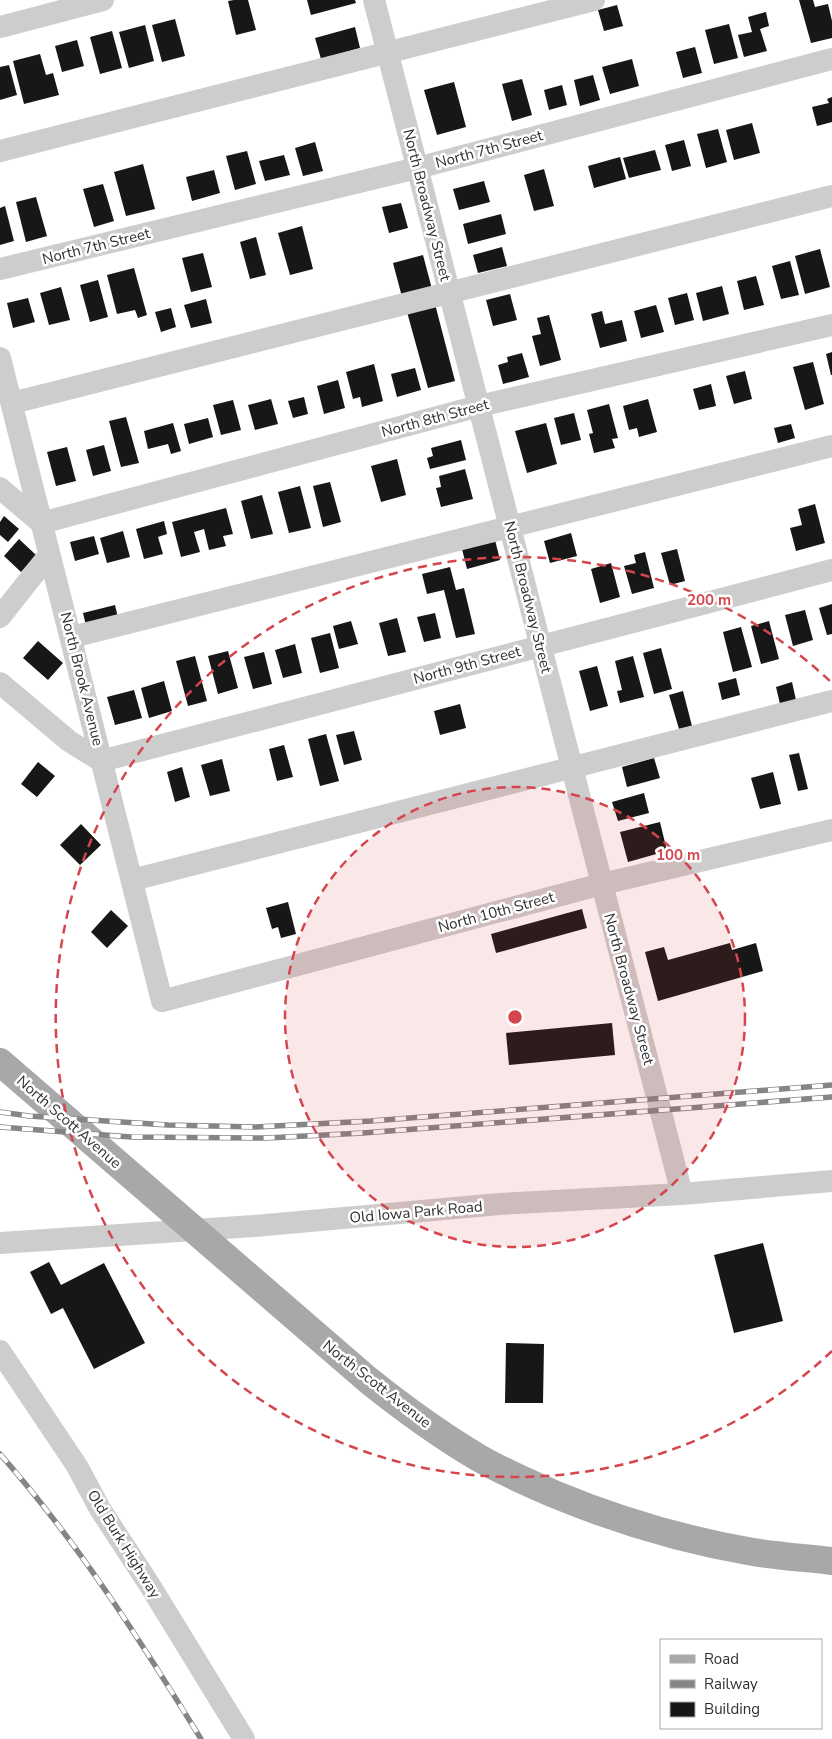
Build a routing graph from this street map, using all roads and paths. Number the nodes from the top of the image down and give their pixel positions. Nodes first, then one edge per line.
1 (102, 0) edge
2 (374, 0) edge
3 (594, 0) edge
4 (0, 27) edge
5 (387, 52) junction
6 (832, 59) edge
7 (0, 151) edge
8 (417, 168) junction
9 (832, 196) edge
10 (0, 269) edge
11 (449, 293) junction
12 (832, 325) edge
13 (0, 358) edge
14 (12, 403) junction
15 (479, 406) junction
16 (832, 446) edge
17 (0, 488) edge
18 (41, 523) junction
19 (510, 527) junction
20 (49, 554) junction
21 (832, 570) edge
22 (0, 616) edge
23 (72, 637) junction
24 (541, 646) junction
25 (0, 682) edge
26 (832, 701) edge
27 (101, 761) junction
28 (572, 768) junction
29 (832, 830) edge
30 (132, 880) junction
31 (602, 884) junction
32 (162, 1001) joint
33 (0, 1062) edge
34 (832, 1181) edge
35 (682, 1194) junction
36 (0, 1243) edge
37 (0, 1351) edge
38 (832, 1561) edge
39 (244, 1739) edge

1 - 4 street
2 - 5 street, North Broadway Street
3 - 5 street
5 - 7 street
5 - 8 street, North Broadway Street
6 - 8 street, North 7th Street
8 - 10 street, North 7th Street
8 - 11 street, North Broadway Street
9 - 11 street
11 - 14 street
11 - 15 street, North Broadway Street
12 - 15 street, North 8th Street
13 - 14 street, North Brook Avenue
14 - 18 street, North Brook Avenue
15 - 18 street, North 8th Street
15 - 19 street, North Broadway Street
16 - 19 street
17 - 18 street
18 - 20 street, North Brook Avenue
19 - 23 street
19 - 24 street, North Broadway Street
20 - 22 street
20 - 23 street, North Brook Avenue
21 - 24 street, North 9th Street
23 - 27 street, North Brook Avenue
24 - 27 street, North 9th Street
24 - 28 street, North Broadway Street
25 - 27 street
26 - 28 street
27 - 30 street, North Brook Avenue
28 - 30 street
28 - 31 street, North Broadway Street
29 - 31 street, North 10th Street
30 - 32 street, North Brook Avenue
31 - 32 street, North 10th Street
31 - 35 street, North Broadway Street
33 - 38 main road, North Scott Avenue
34 - 35 street, Old Iowa Park Road
35 - 36 street, Old Iowa Park Road
37 - 39 street, Old Burk Highway

